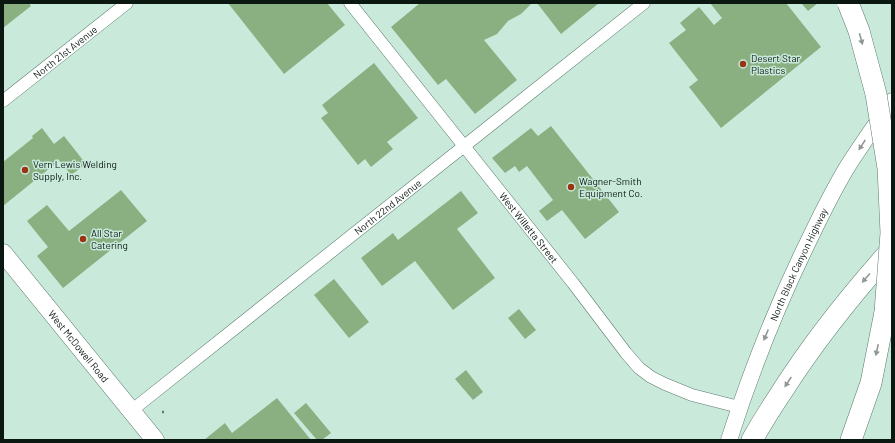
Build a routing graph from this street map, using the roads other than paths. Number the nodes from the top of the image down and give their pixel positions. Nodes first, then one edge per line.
1 (127, 3) edge
2 (350, 3) edge
3 (644, 3) edge
4 (848, 3) edge
5 (3, 101) edge
6 (892, 101) edge
7 (464, 147) junction
8 (892, 249) edge
9 (3, 253) edge
10 (739, 407) junction
11 (131, 411) junction
12 (155, 440) edge
13 (729, 440) edge
14 (752, 440) edge
15 (851, 440) edge

1 - 5 street, North 21st Avenue
2 - 7 street, West Willetta Street
3 - 7 street, North 22nd Avenue
4 -> 15 highway, bridge
6 -> 10 main road, North Black Canyon Highway
7 - 10 street, West Willetta Street
7 - 11 street, North 22nd Avenue
8 -> 14 highway
9 - 11 main road, West McDowell Road
10 - 13 main road, North Black Canyon Highway
11 - 12 main road, West McDowell Road

